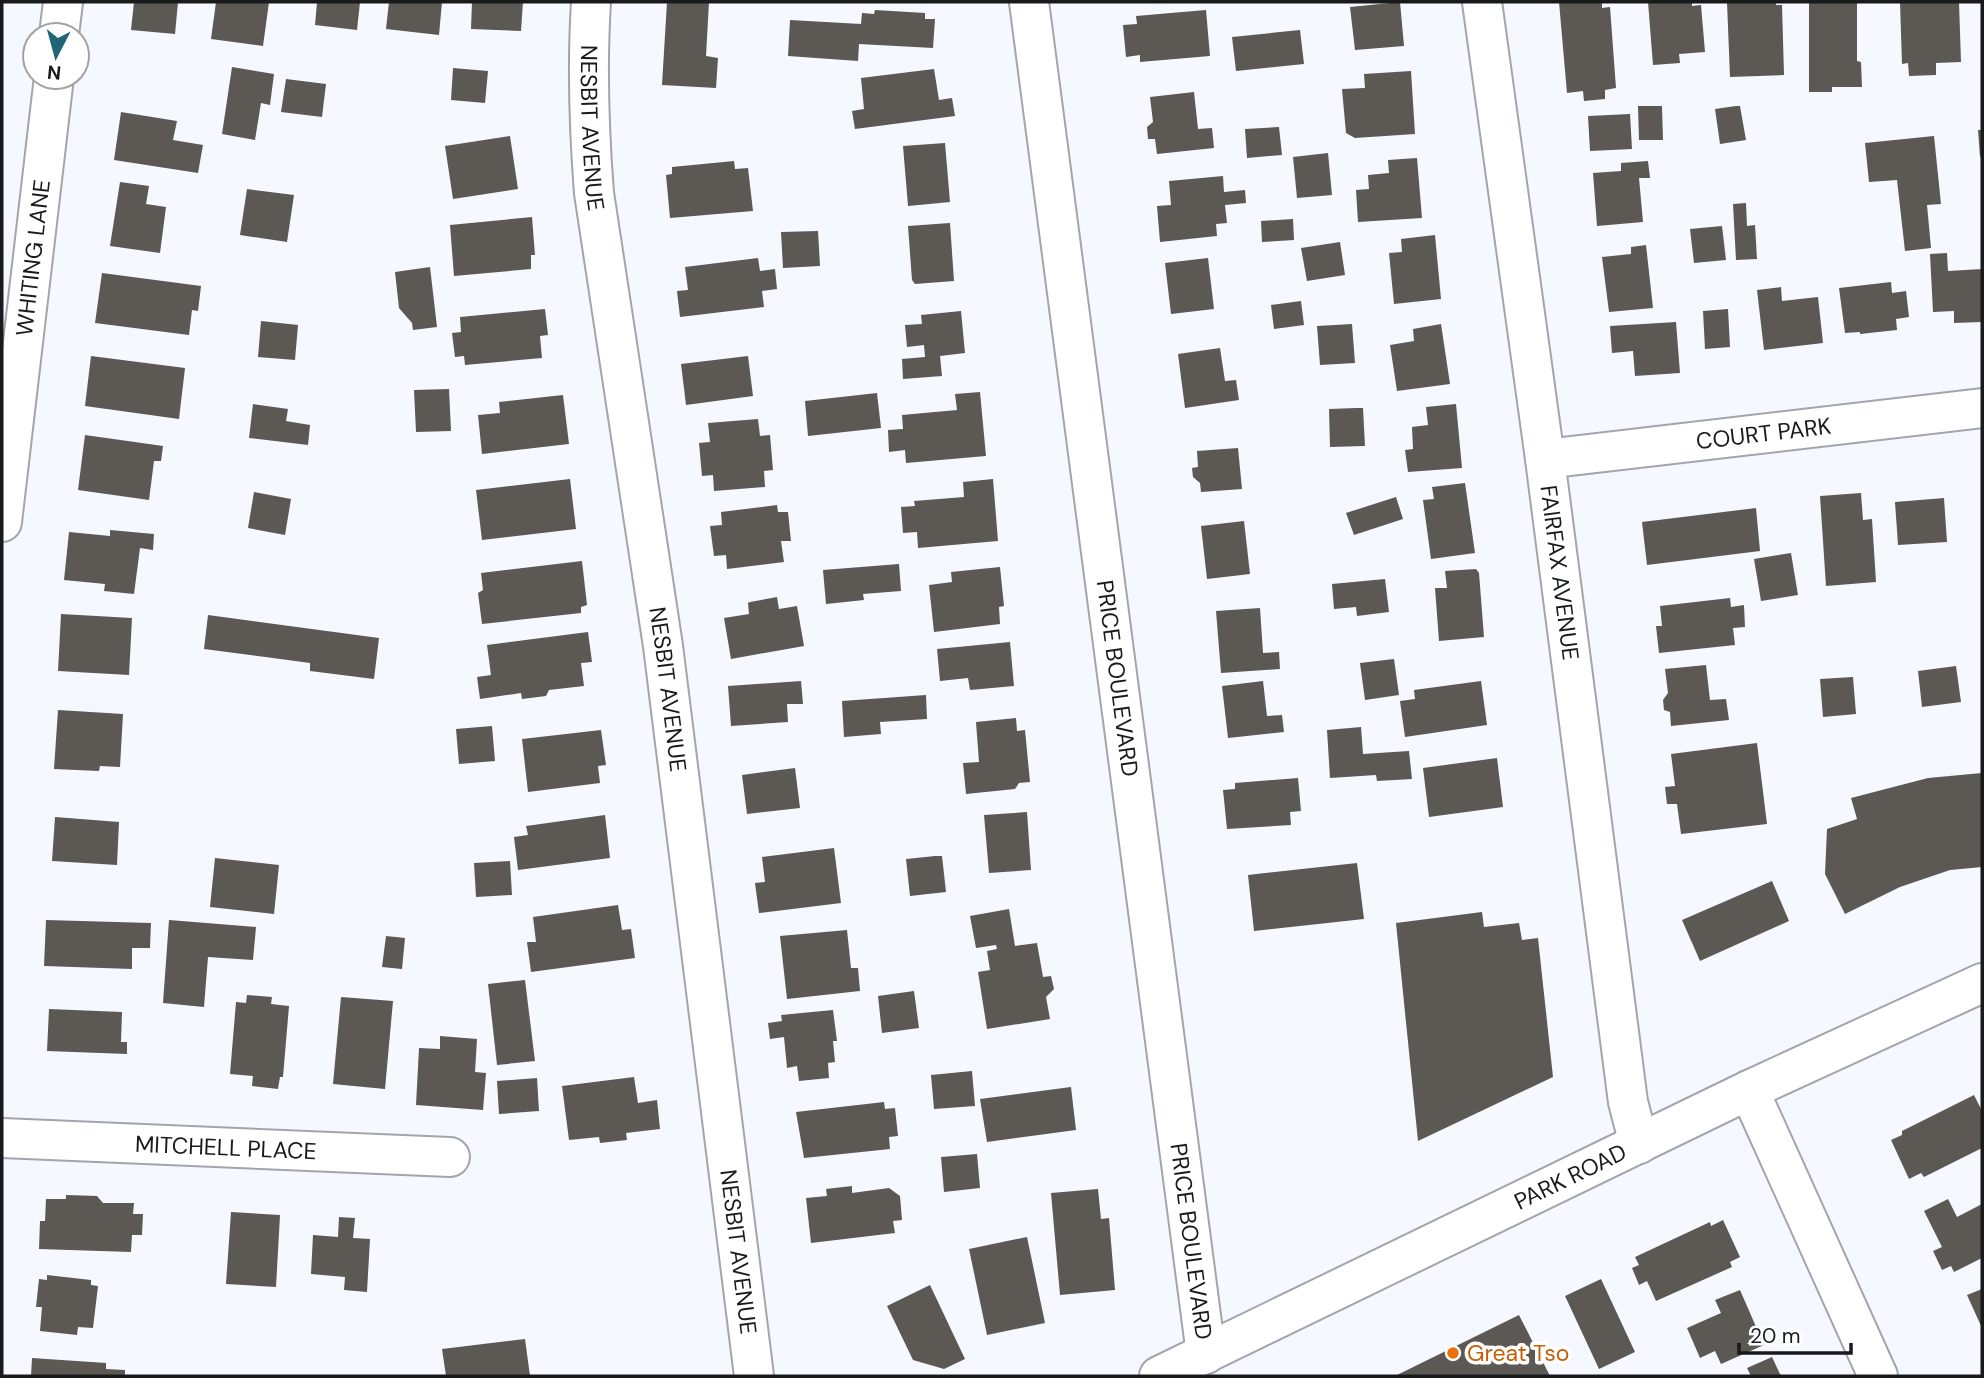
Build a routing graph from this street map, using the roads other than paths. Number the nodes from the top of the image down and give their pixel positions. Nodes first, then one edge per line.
1 (63, 2) edge
2 (591, 2) edge
3 (1029, 2) edge
4 (1482, 2) edge
5 (61, 21) edge
6 (52, 91) edge
7 (1982, 408) edge
8 (1545, 459) junction
9 (2, 522) edge
10 (1982, 983) edge
11 (1749, 1090) junction
12 (2, 1138) edge
13 (1639, 1144) junction
14 (450, 1157) dead end
15 (1206, 1354) junction
16 (754, 1376) edge
17 (1159, 1376) edge
18 (1878, 1376) edge

1 - 5 street
2 - 16 street, NESBIT AVENUE
3 - 15 street, PRICE BOULEVARD
4 - 8 street, FAIRFAX AVENUE
6 - 9 street, WHITING LANE
7 - 8 street, COURT PARK
8 - 13 street, FAIRFAX AVENUE
10 - 11 street, PARK ROAD
11 - 13 street, PARK ROAD
11 - 18 street
12 - 14 street, MITCHELL PLACE
13 - 15 street, PARK ROAD
15 - 17 street, PARK ROAD

